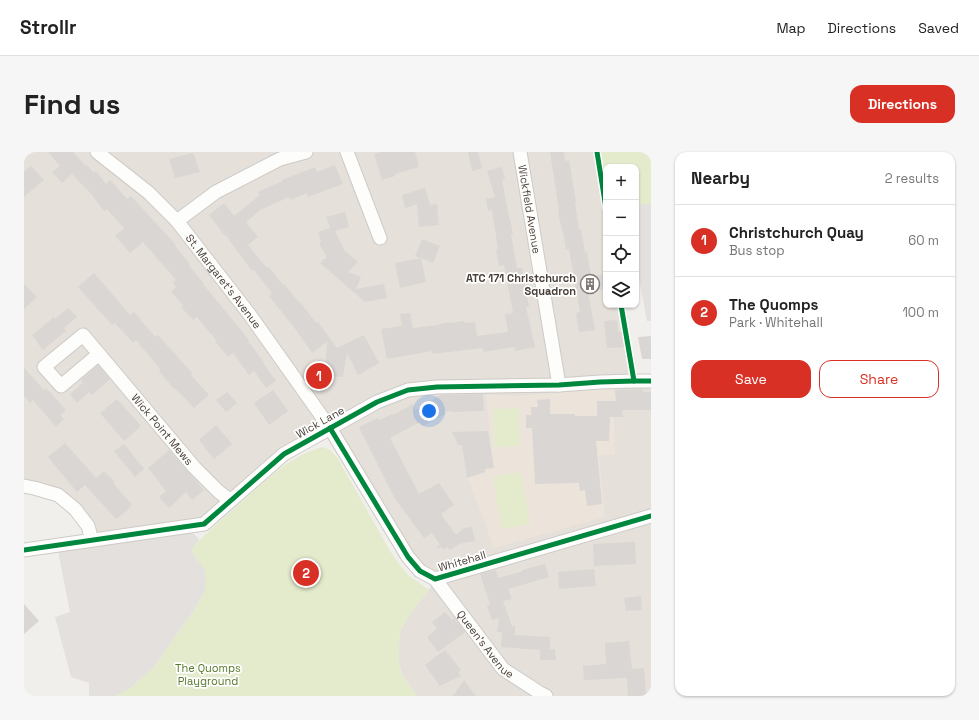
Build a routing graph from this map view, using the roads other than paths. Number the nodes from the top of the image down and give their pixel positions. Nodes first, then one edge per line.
1 (96, 152) edge
2 (306, 152) edge
3 (347, 152) edge
4 (520, 152) edge
5 (177, 221) junction
6 (380, 238) dead end
7 (98, 354) dead end
8 (651, 381) edge
9 (559, 385) junction
10 (330, 428) junction
11 (24, 486) edge
12 (230, 500) junction
13 (651, 516) edge
14 (92, 540) junction
15 (24, 550) edge
16 (435, 580) junction
17 (546, 696) edge

1 - 5 street, St. Margaret's Avenue
2 - 5 street
3 - 6 street
4 - 9 street, Wickfield Avenue
5 - 10 street, St. Margaret's Avenue
7 - 12 street, Wick Point Mews
8 - 9 street, Wick Lane
9 - 10 street, Wick Lane
10 - 12 street, Wick Lane
10 - 16 street, Whitehall
11 - 14 street
12 - 14 street, Wick Lane
13 - 16 street, Whitehall
14 - 15 street, Wick Lane
16 - 17 street, Queen's Avenue

